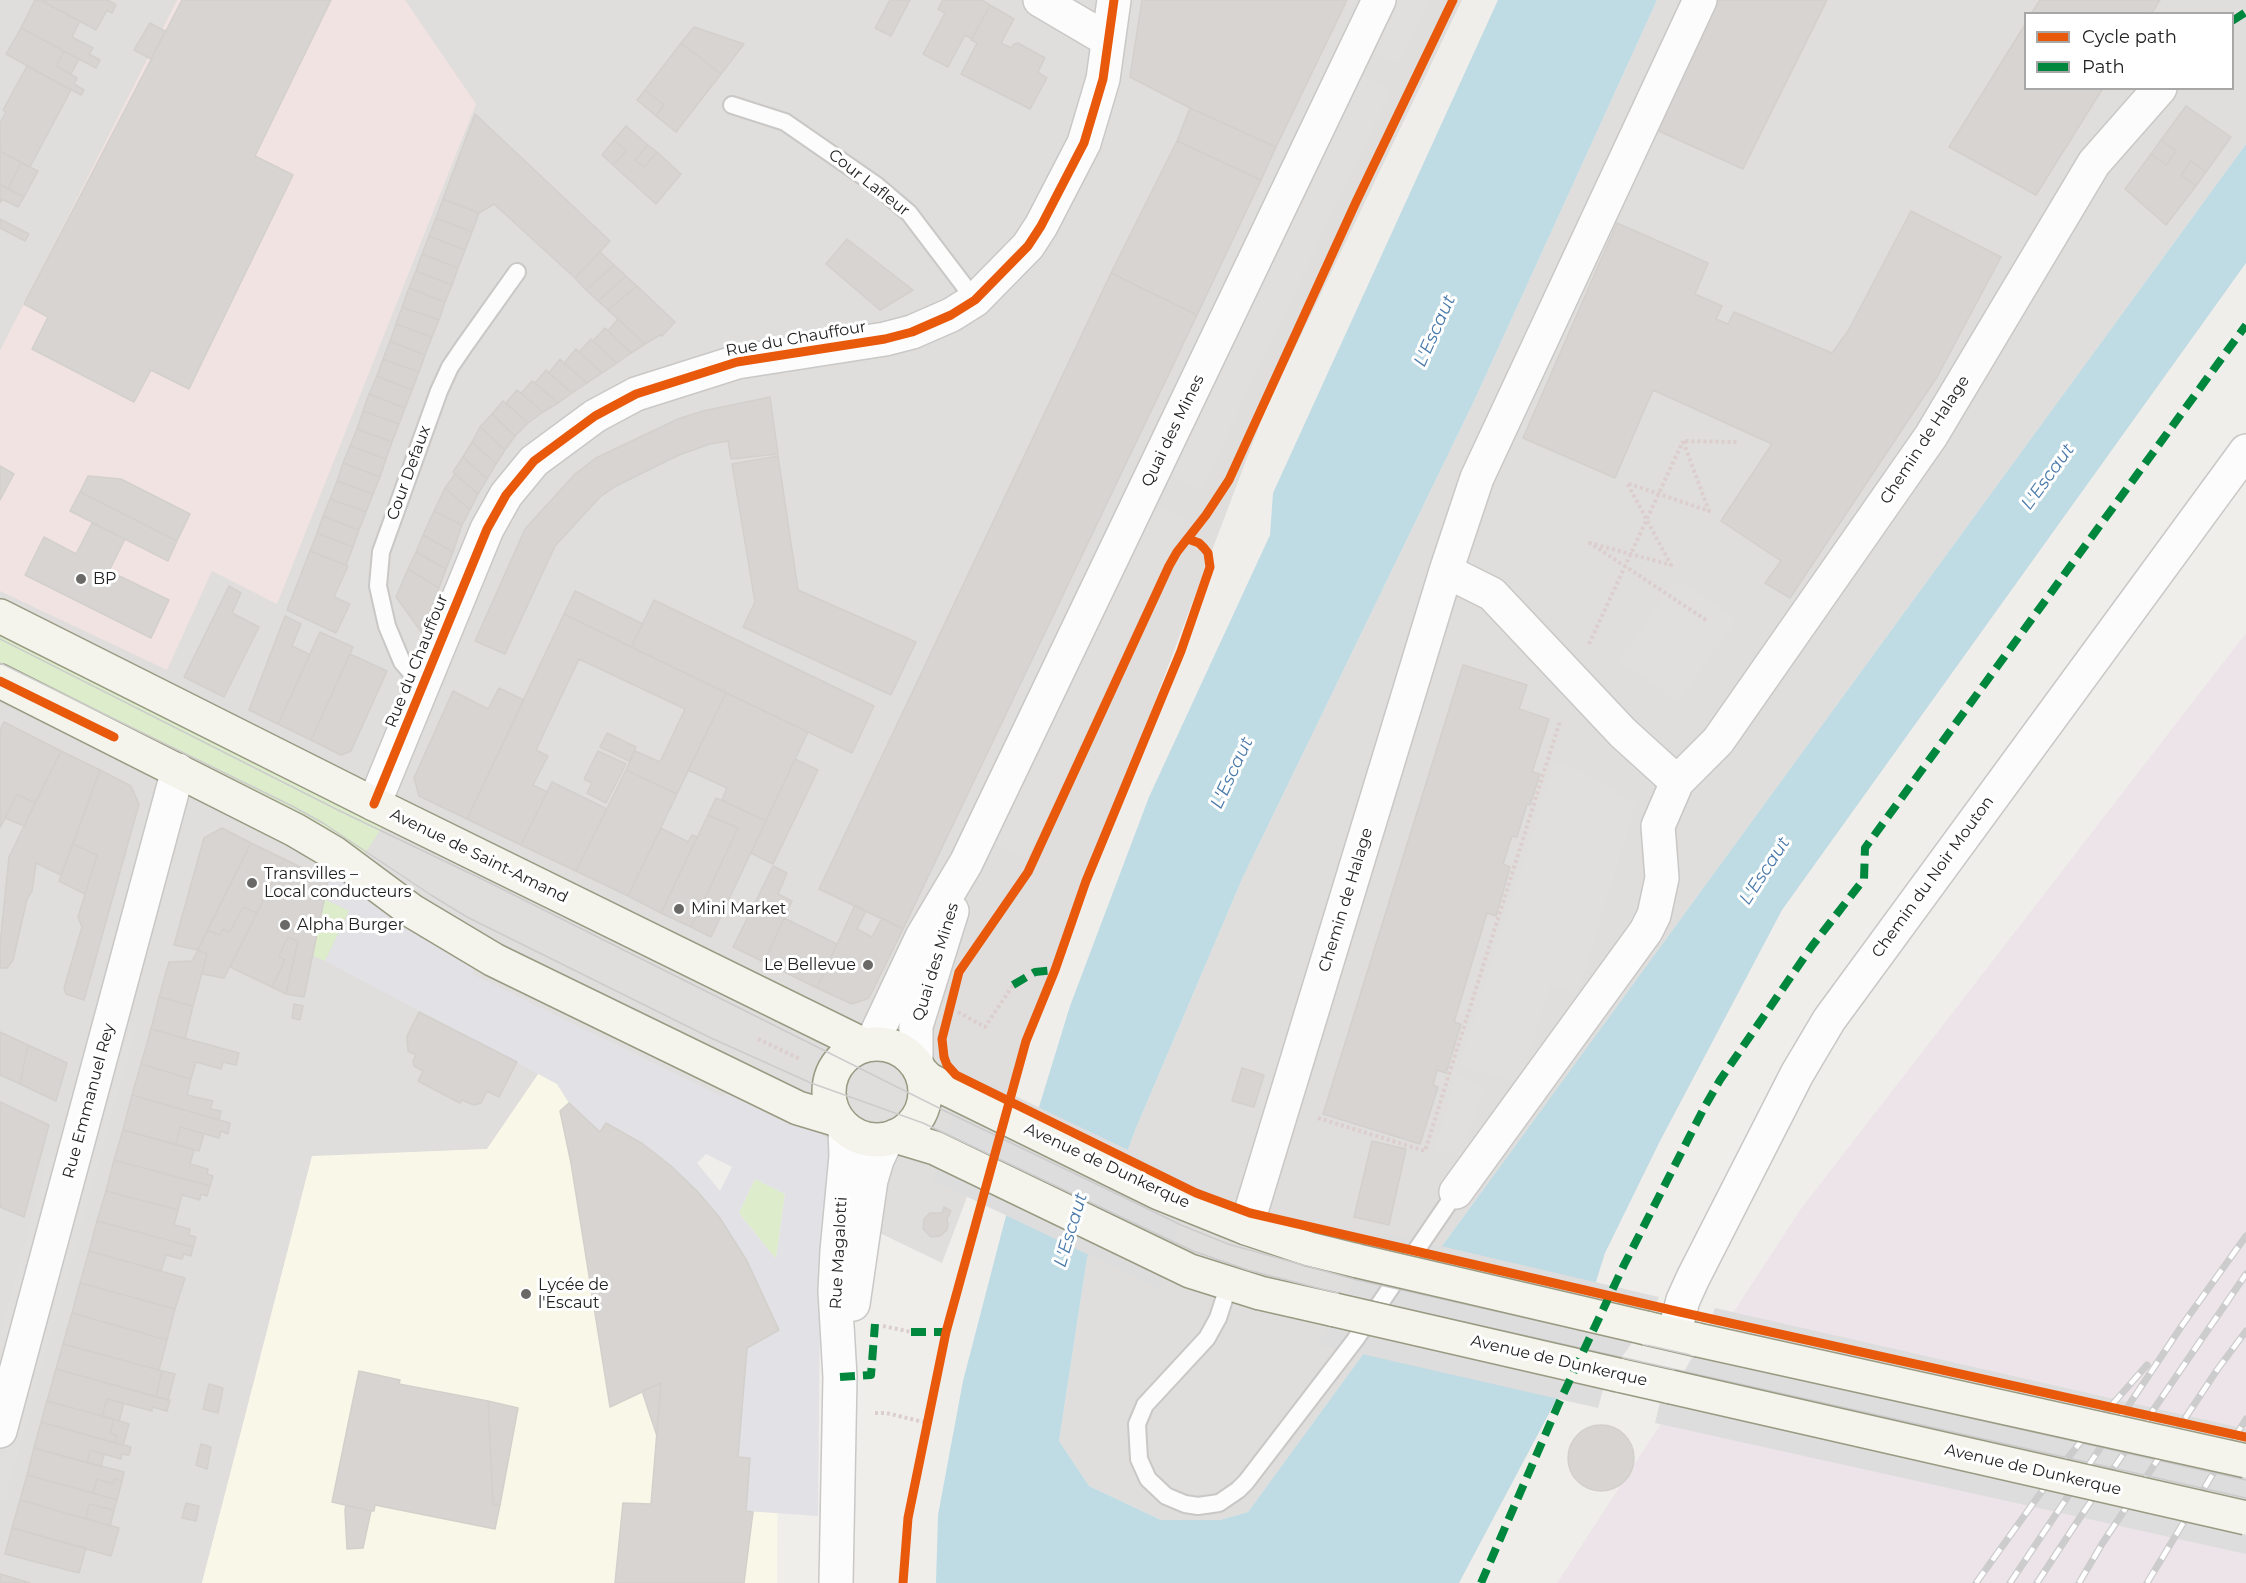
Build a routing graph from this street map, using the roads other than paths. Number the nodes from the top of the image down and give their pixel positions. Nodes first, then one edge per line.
1 (1040, 0) edge
2 (1114, 0) edge
3 (1379, 0) edge
4 (1700, 0) edge
5 (1108, 40) junction
6 (2158, 90) edge
7 (732, 105) dead end
8 (517, 272) dead end
9 (975, 300) junction
10 (2246, 451) edge
11 (1446, 571) junction
12 (0, 616) edge
13 (0, 681) edge
14 (423, 686) junction
15 (178, 770) junction
16 (1677, 782) junction
17 (374, 804) junction
18 (966, 863) junction
19 (868, 1044) junction
20 (919, 1068) junction
21 (841, 1124) junction
22 (891, 1138) junction
23 (1456, 1192) joint
24 (1246, 1228) junction
25 (1229, 1284) junction
26 (1673, 1334) junction
27 (840, 1377) junction
28 (0, 1431) edge
29 (2246, 1461) edge
30 (2246, 1518) edge
31 (836, 1583) edge

1 - 5 street
2 - 5 street, Rue du Chauffour
3 - 18 street, Quai des Mines
4 - 11 street, Chemin de Halage
5 - 9 street, Rue du Chauffour
6 - 16 street, Chemin de Halage
7 - 9 lane, Cour Lafleur
8 - 14 lane, Cour Defaux
9 - 14 street, Rue du Chauffour
10 - 26 street, Chemin du Noir Mouton
11 - 16 street
11 - 24 street, Chemin de Halage
12 - 17 main road, Avenue de Saint-Amand
13 - 15 main road
14 - 17 street, Rue du Chauffour
15 - 21 main road
15 - 28 street, Rue Emmanuel Rey
16 - 23 street, Chemin de Halage
17 - 19 main road, Avenue de Saint-Amand
18 - 19 street, Quai des Mines
18 - 20 street, Quai des Mines
19 - 20 main road
19 - 21 main road
20 - 22 main road
20 - 24 main road, Avenue de Dunkerque
21 - 22 main road
21 - 27 street, Rue Magalotti
22 - 25 main road, Avenue de Dunkerque
22 - 27 street, Rue Magalotti
23 - 25 lane
24 - 26 main road, Avenue de Dunkerque, bridge
25 - 30 main road, Avenue de Dunkerque, bridge
26 - 29 main road, Avenue de Dunkerque, bridge
27 - 31 street, Rue Magalotti

